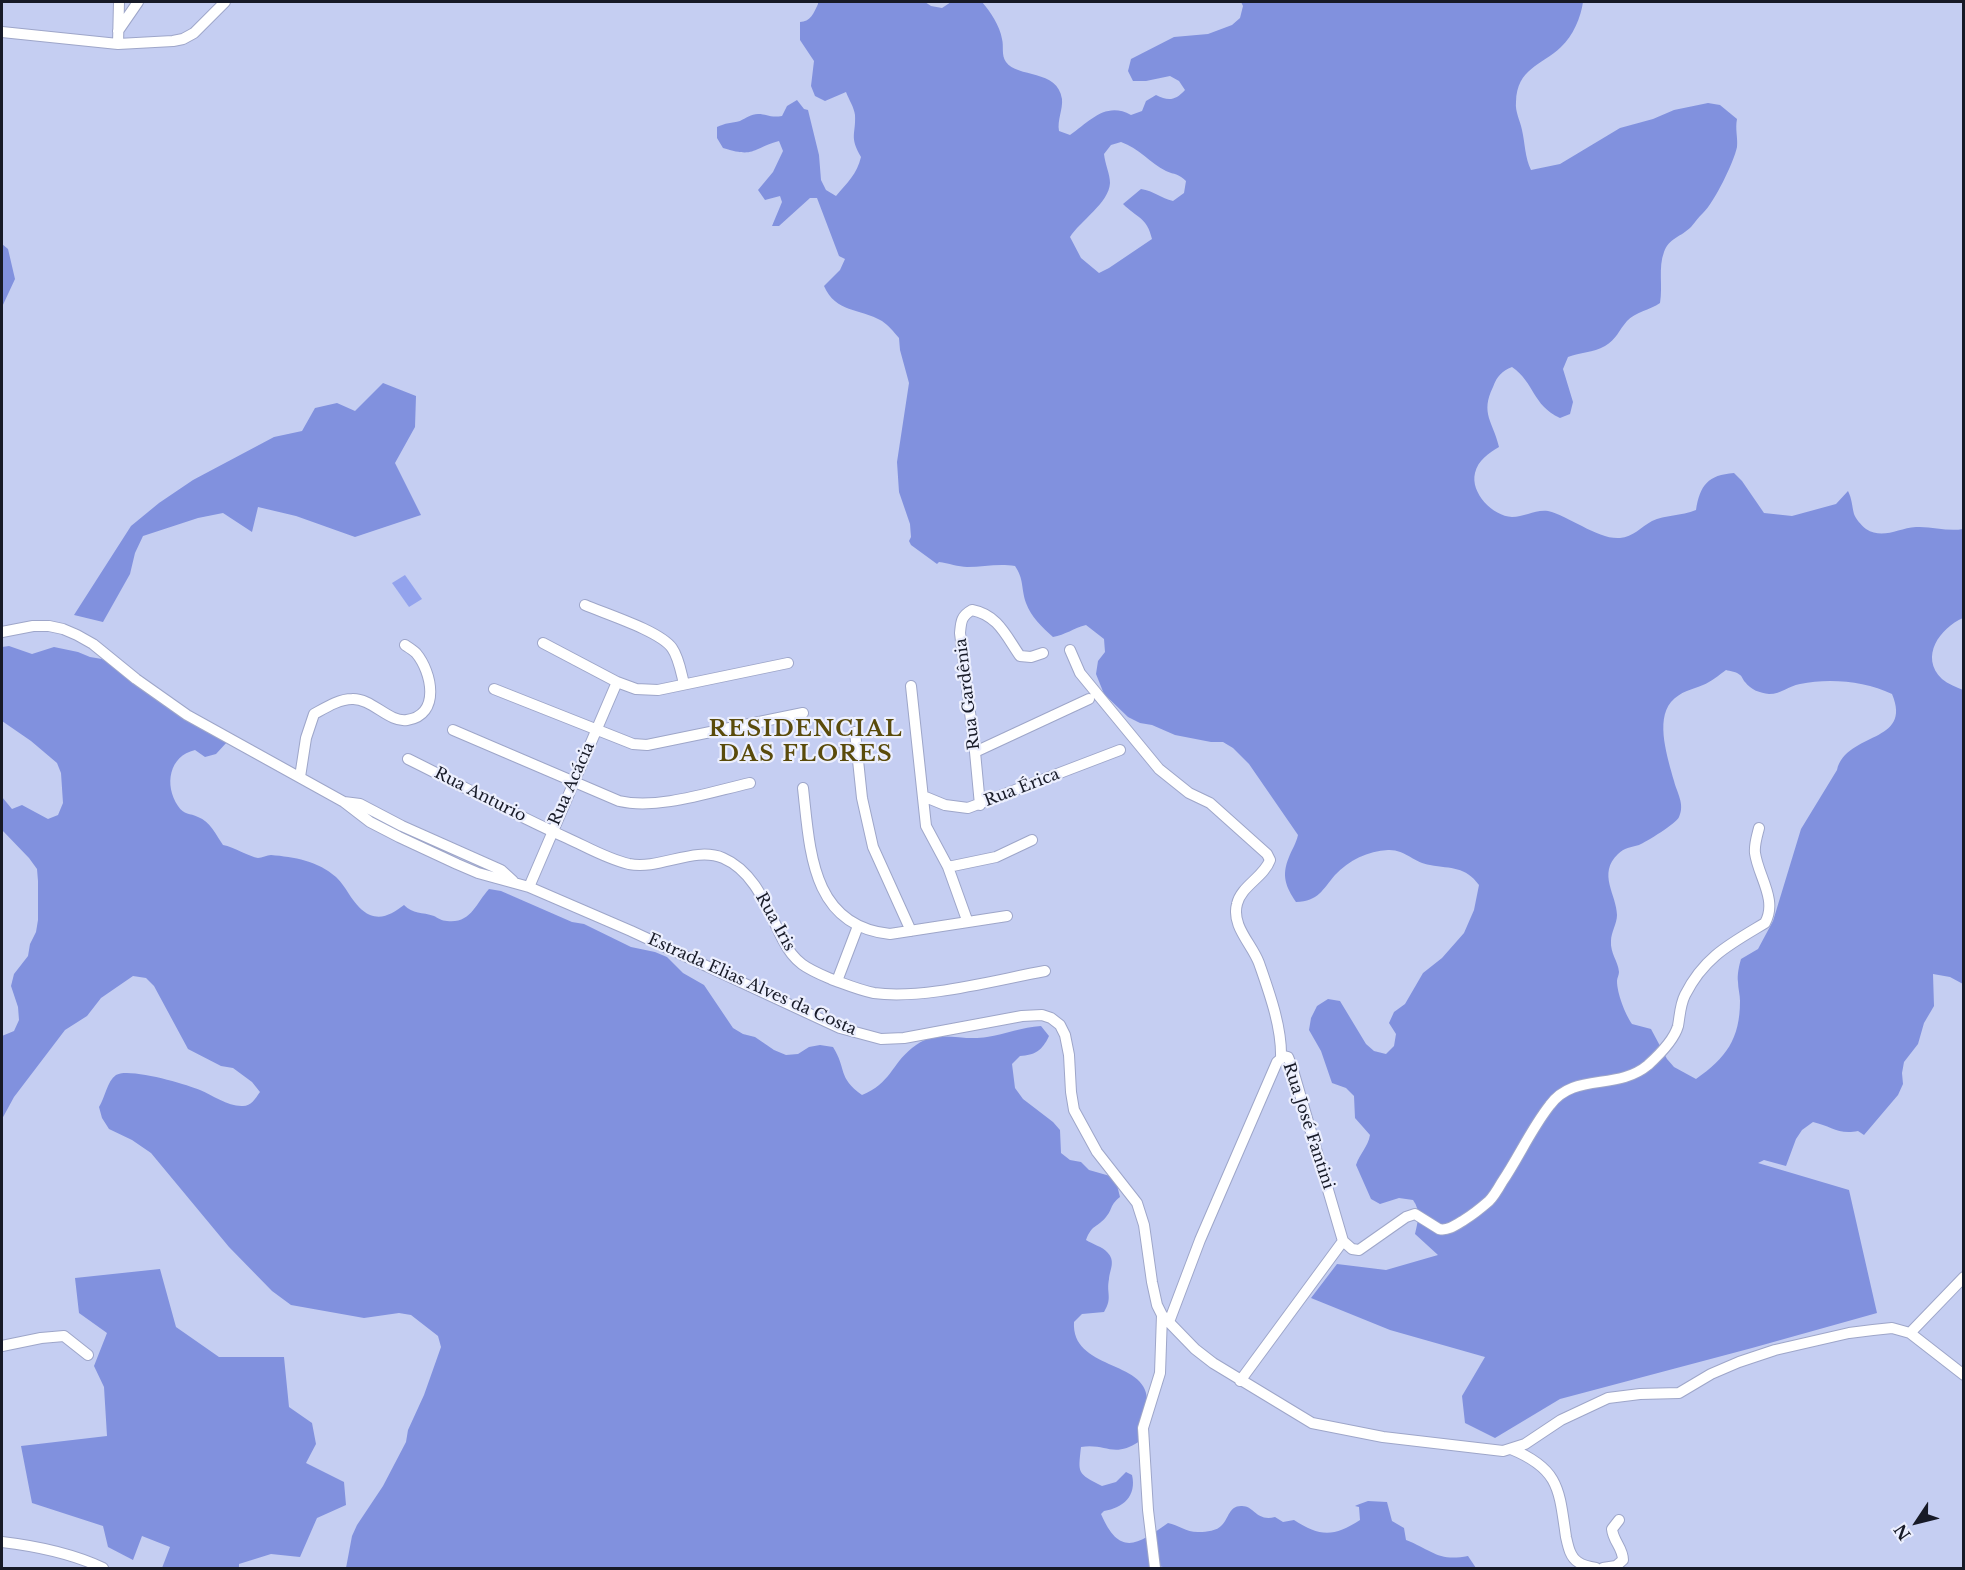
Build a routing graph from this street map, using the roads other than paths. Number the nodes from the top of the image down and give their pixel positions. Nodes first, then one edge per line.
1 (119, 2) edge
2 (138, 2) edge
3 (225, 2) edge
4 (118, 31) junction
5 (2, 32) edge
6 (118, 44) junction
7 (585, 605) dead end
8 (2, 632) edge
9 (543, 643) dead end
10 (405, 645) dead end
11 (1070, 650) dead end
12 (1043, 653) dead end
13 (788, 663) dead end
14 (617, 682) junction
15 (684, 684) junction
16 (910, 686) dead end
17 (494, 688) dead end
18 (1089, 699) dead end
19 (803, 713) dead end
20 (453, 730) dead end
21 (596, 730) junction
22 (855, 732) dead end
23 (1120, 750) dead end
24 (975, 752) junction
25 (408, 759) dead end
26 (300, 777) junction
27 (573, 781) junction
28 (750, 783) dead end
29 (803, 788) dead end
30 (923, 796) junction
31 (980, 805) junction
32 (1759, 828) dead end
33 (551, 831) junction
34 (1032, 840) dead end
35 (948, 867) junction
36 (528, 886) junction
37 (1007, 916) dead end
38 (968, 921) junction
39 (858, 926) junction
40 (911, 931) junction
41 (1045, 971) dead end
42 (837, 981) junction
43 (1281, 1058) junction
44 (1343, 1241) junction
45 (1964, 1277) edge
46 (1165, 1318) junction
47 (1910, 1333) junction
48 (2, 1346) edge
49 (88, 1355) dead end
50 (1964, 1375) edge
51 (1240, 1381) junction
52 (1511, 1449) junction
53 (1619, 1520) dead end
54 (2, 1542) edge
55 (103, 1569) edge
56 (1155, 1569) edge
57 (1596, 1569) edge
58 (1603, 1569) edge

1 - 4 street
2 - 4 street
3 - 6 street
4 - 6 street
5 - 6 street
7 - 15 street
8 - 26 street, Estrada Elias Alves da Costa
9 - 14 street
10 - 26 street
11 - 43 street
12 - 24 street, Rua Gardênia
13 - 15 street
14 - 15 street
14 - 21 street, Rua Acácia
16 - 30 street
17 - 21 street
18 - 24 street
19 - 21 street
20 - 27 street
21 - 27 street, Rua Acácia
22 - 40 street
23 - 31 street, Rua Érica
24 - 31 street, Rua Gardênia
25 - 33 street, Rua Anturio
26 - 36 street, Estrada Elias Alves da Costa
27 - 28 street
27 - 33 street, Rua Acácia
29 - 39 street
30 - 31 street, Rua Érica
30 - 35 street
32 - 44 street
33 - 36 street, Rua Acácia
33 - 42 street, Rua Iris
34 - 35 street
35 - 38 street
36 - 46 street, Estrada Elias Alves da Costa
37 - 38 street
38 - 40 street
39 - 40 street
39 - 42 street
41 - 42 street, Rua Iris
43 - 44 street, Rua José Fantini
43 - 46 street, Rua José Fantini
44 - 51 street
45 - 47 street
46 - 51 street, Estrada Elias Alves da Costa
46 - 56 street
47 - 50 street, Estrada Elias Alves da Costa
47 - 52 street, Estrada Elias Alves da Costa
48 - 49 street
51 - 52 street, Estrada Elias Alves da Costa
52 - 57 street
53 - 58 street
54 - 55 street

